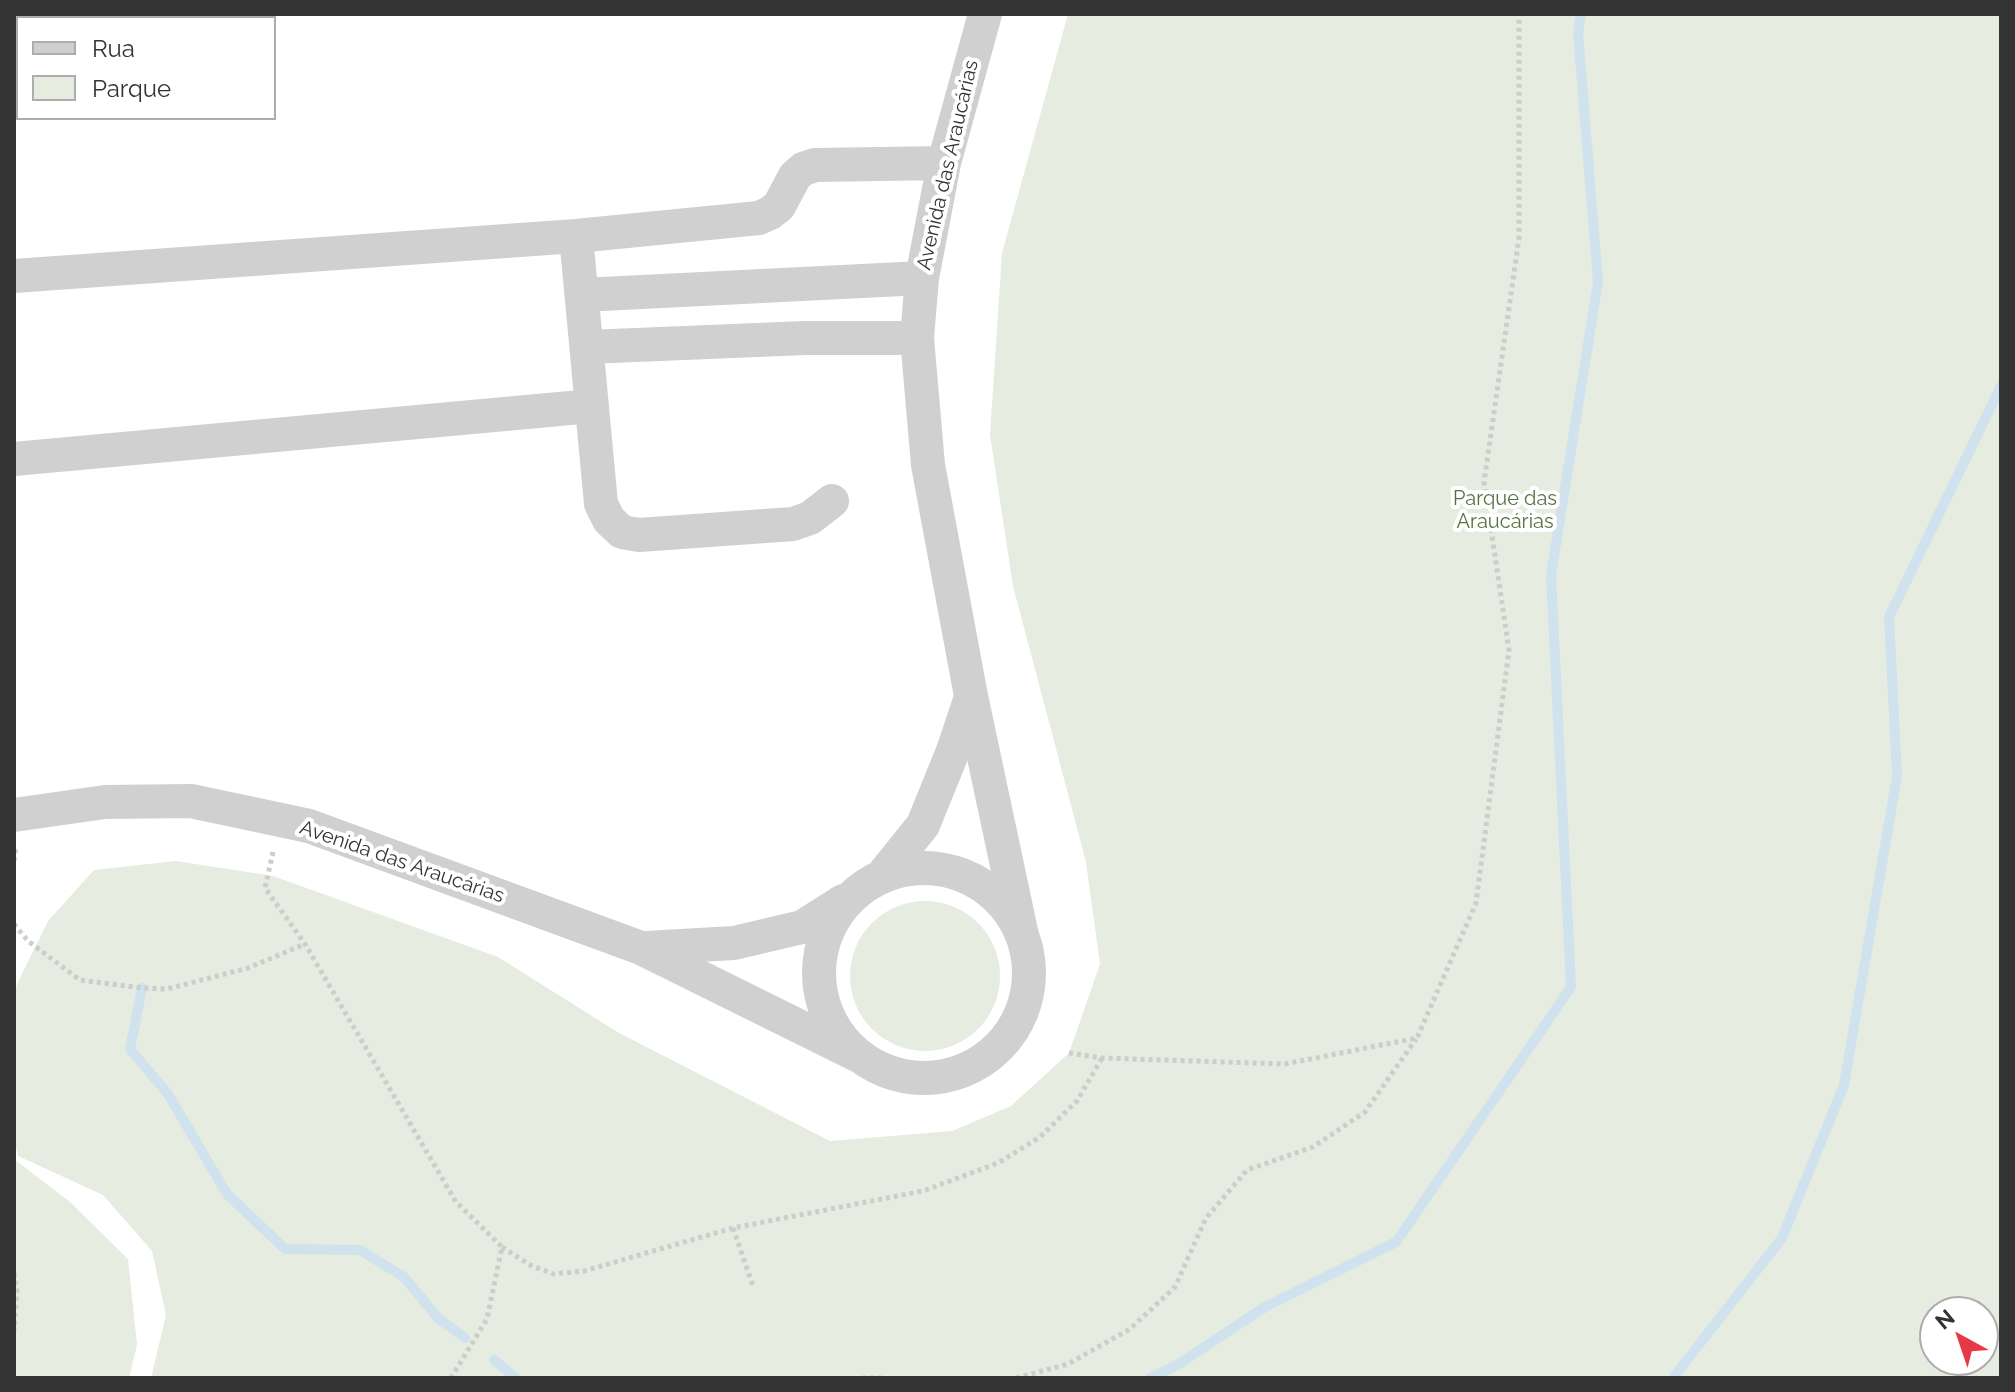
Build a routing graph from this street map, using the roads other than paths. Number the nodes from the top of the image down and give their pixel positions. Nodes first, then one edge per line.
1 (985, 14) edge
2 (944, 163) junction
3 (576, 236) junction
4 (14, 276) edge
5 (922, 278) junction
6 (800, 284) junction
7 (582, 295) junction
8 (806, 338) junction
9 (917, 338) junction
10 (587, 347) junction
11 (592, 406) junction
12 (14, 459) edge
13 (832, 501) dead end
14 (971, 696) junction
15 (14, 815) edge
16 (868, 885) junction
17 (1021, 931) junction
18 (641, 948) junction
19 (857, 1055) junction

1 - 2 street, Avenida das Araucárias
2 - 3 street
2 - 5 street, Avenida das Araucárias
3 - 4 street
3 - 7 street
5 - 6 street
5 - 9 street, Avenida das Araucárias
6 - 7 street
6 - 8 street
7 - 10 street
8 - 9 street
8 - 10 street
9 - 14 street, Avenida das Araucárias
10 - 11 street
11 - 12 street
11 - 13 street
14 - 16 street, Avenida das Araucárias
14 - 17 street, Avenida das Araucárias
15 - 18 street, Avenida das Araucárias
16 - 17 street, Avenida das Araucárias
16 - 18 street, Avenida das Araucárias
16 - 19 street, Avenida das Araucárias
17 - 19 street, Avenida das Araucárias
18 - 19 street, Avenida das Araucárias

